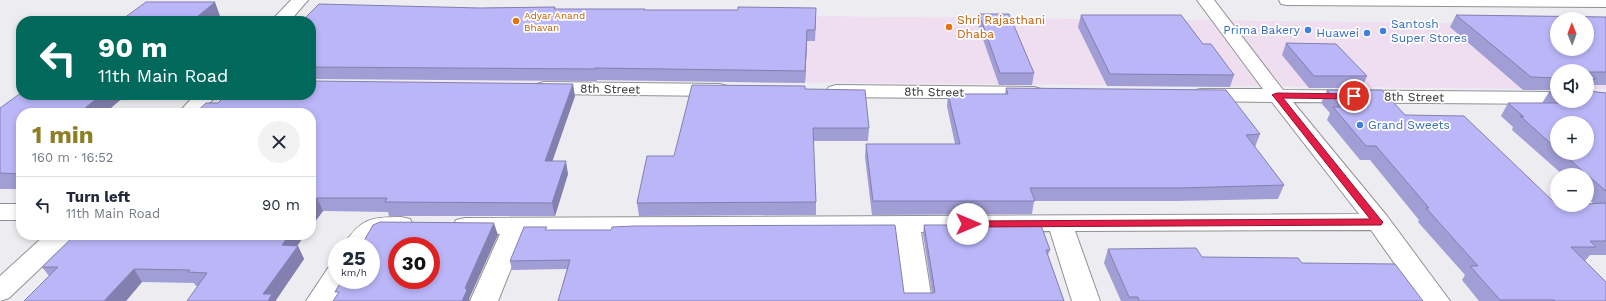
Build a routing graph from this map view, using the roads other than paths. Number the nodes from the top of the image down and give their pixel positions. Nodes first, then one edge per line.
1 (300, 0) edge
2 (1205, 0) edge
3 (1287, 0) edge
4 (1606, 2) edge
5 (285, 16) edge
6 (526, 88) edge
7 (742, 90) edge
8 (822, 91) edge
9 (1053, 93) edge
10 (1181, 94) edge
11 (1277, 95) junction
12 (1550, 98) edge
13 (202, 100) edge
14 (193, 108) edge
15 (0, 212) edge
16 (16, 212) edge
17 (1378, 222) junction
18 (907, 224) junction
19 (1060, 224) junction
20 (516, 226) junction
21 (362, 237) edge
22 (55, 240) edge
23 (328, 288) edge
24 (0, 291) edge
25 (320, 301) edge
26 (484, 301) edge
27 (918, 301) edge
28 (1086, 301) edge
29 (1436, 301) edge

1 - 5 street
2 - 11 street
3 - 4 street
6 - 7 street, 8th Street
8 - 9 street, 8th Street
10 - 11 street, 8th Street
11 - 12 street, 8th Street
11 - 17 street
13 - 14 street
15 - 16 street
17 - 19 street
17 - 29 street
18 - 19 street
18 - 20 street
18 - 27 street
19 - 28 street
20 - 21 street
20 - 26 street
22 - 24 street
23 - 25 street

